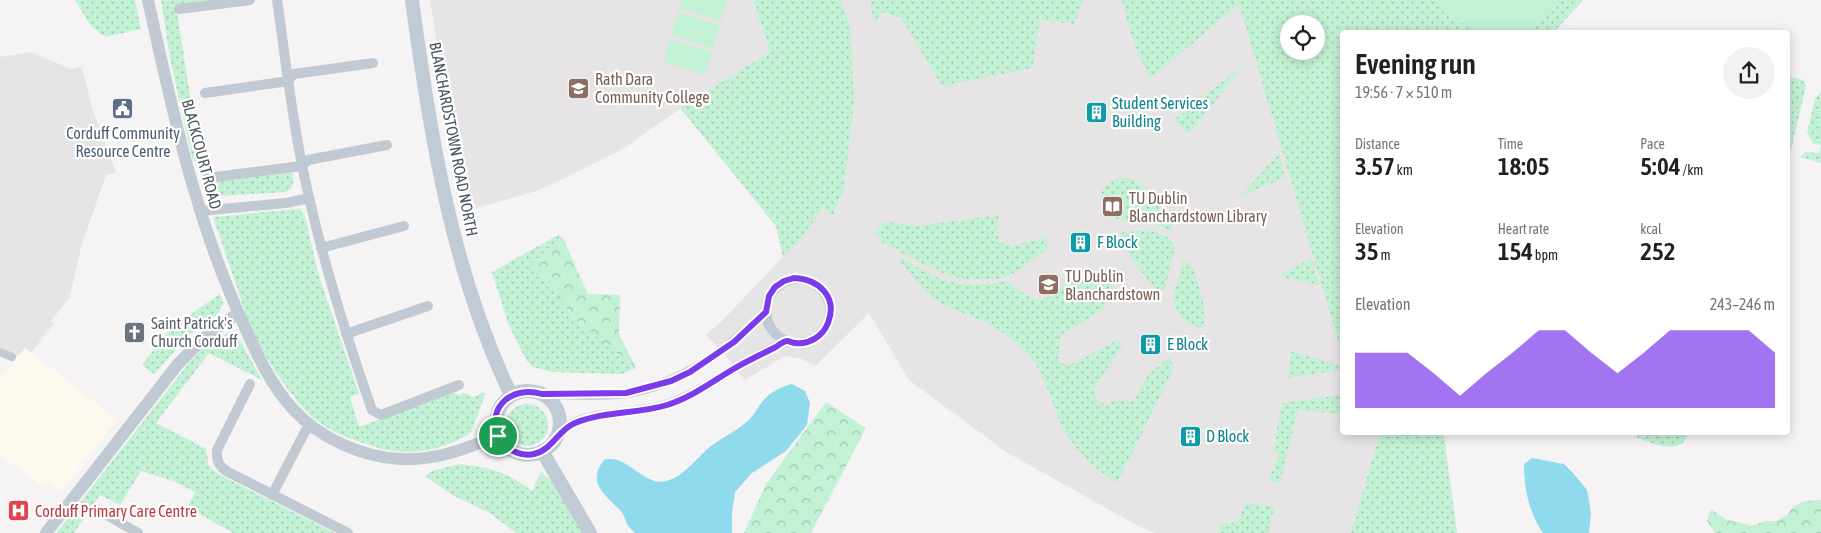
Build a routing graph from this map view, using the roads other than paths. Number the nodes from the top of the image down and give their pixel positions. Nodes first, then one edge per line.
1 (148, 0) edge
2 (250, 0) edge
3 (277, 0) edge
4 (412, 0) edge
5 (180, 9) dead end
6 (373, 63) dead end
7 (288, 80) junction
8 (205, 93) dead end
9 (387, 145) dead end
10 (302, 166) junction
11 (207, 178) dead end
12 (309, 198) junction
13 (201, 211) junction
14 (404, 226) dead end
15 (321, 248) junction
16 (428, 306) dead end
17 (766, 312) junction
18 (238, 313) junction
19 (346, 334) junction
20 (786, 341) junction
21 (0, 352) edge
22 (12, 357) dead end
23 (250, 384) dead end
24 (458, 386) dead end
25 (542, 394) junction
26 (511, 395) junction
27 (309, 424) junction
28 (498, 436) junction
29 (557, 436) junction
30 (542, 451) junction
31 (272, 495) junction
32 (107, 514) dead end
33 (46, 533) edge
34 (138, 533) edge
35 (348, 533) edge
36 (590, 533) edge

1 - 13 street, BLACKCOURT ROAD
2 - 5 street
3 - 7 street
4 - 26 main road, BLANCHARDSTOWN ROAD NORTH
6 - 7 street
7 - 8 street
7 - 10 street
9 - 10 street
10 - 11 street
10 - 12 street
12 - 13 street
12 - 15 street
13 - 18 street, BLACKCOURT ROAD
14 - 15 street
15 - 19 street
16 - 19 street
17 - 20 street
17 - 20 street
17 - 25 street
18 - 27 street, BLACKCOURT ROAD
18 - 33 street
19 - 24 street
20 - 29 street
21 - 22 street
23 - 31 street
25 - 26 main road
25 - 29 main road
26 - 28 main road
27 - 28 street, BLACKCOURT ROAD
27 - 31 street
28 - 30 main road
29 - 30 main road
30 - 36 main road
31 - 35 street
32 - 34 street

